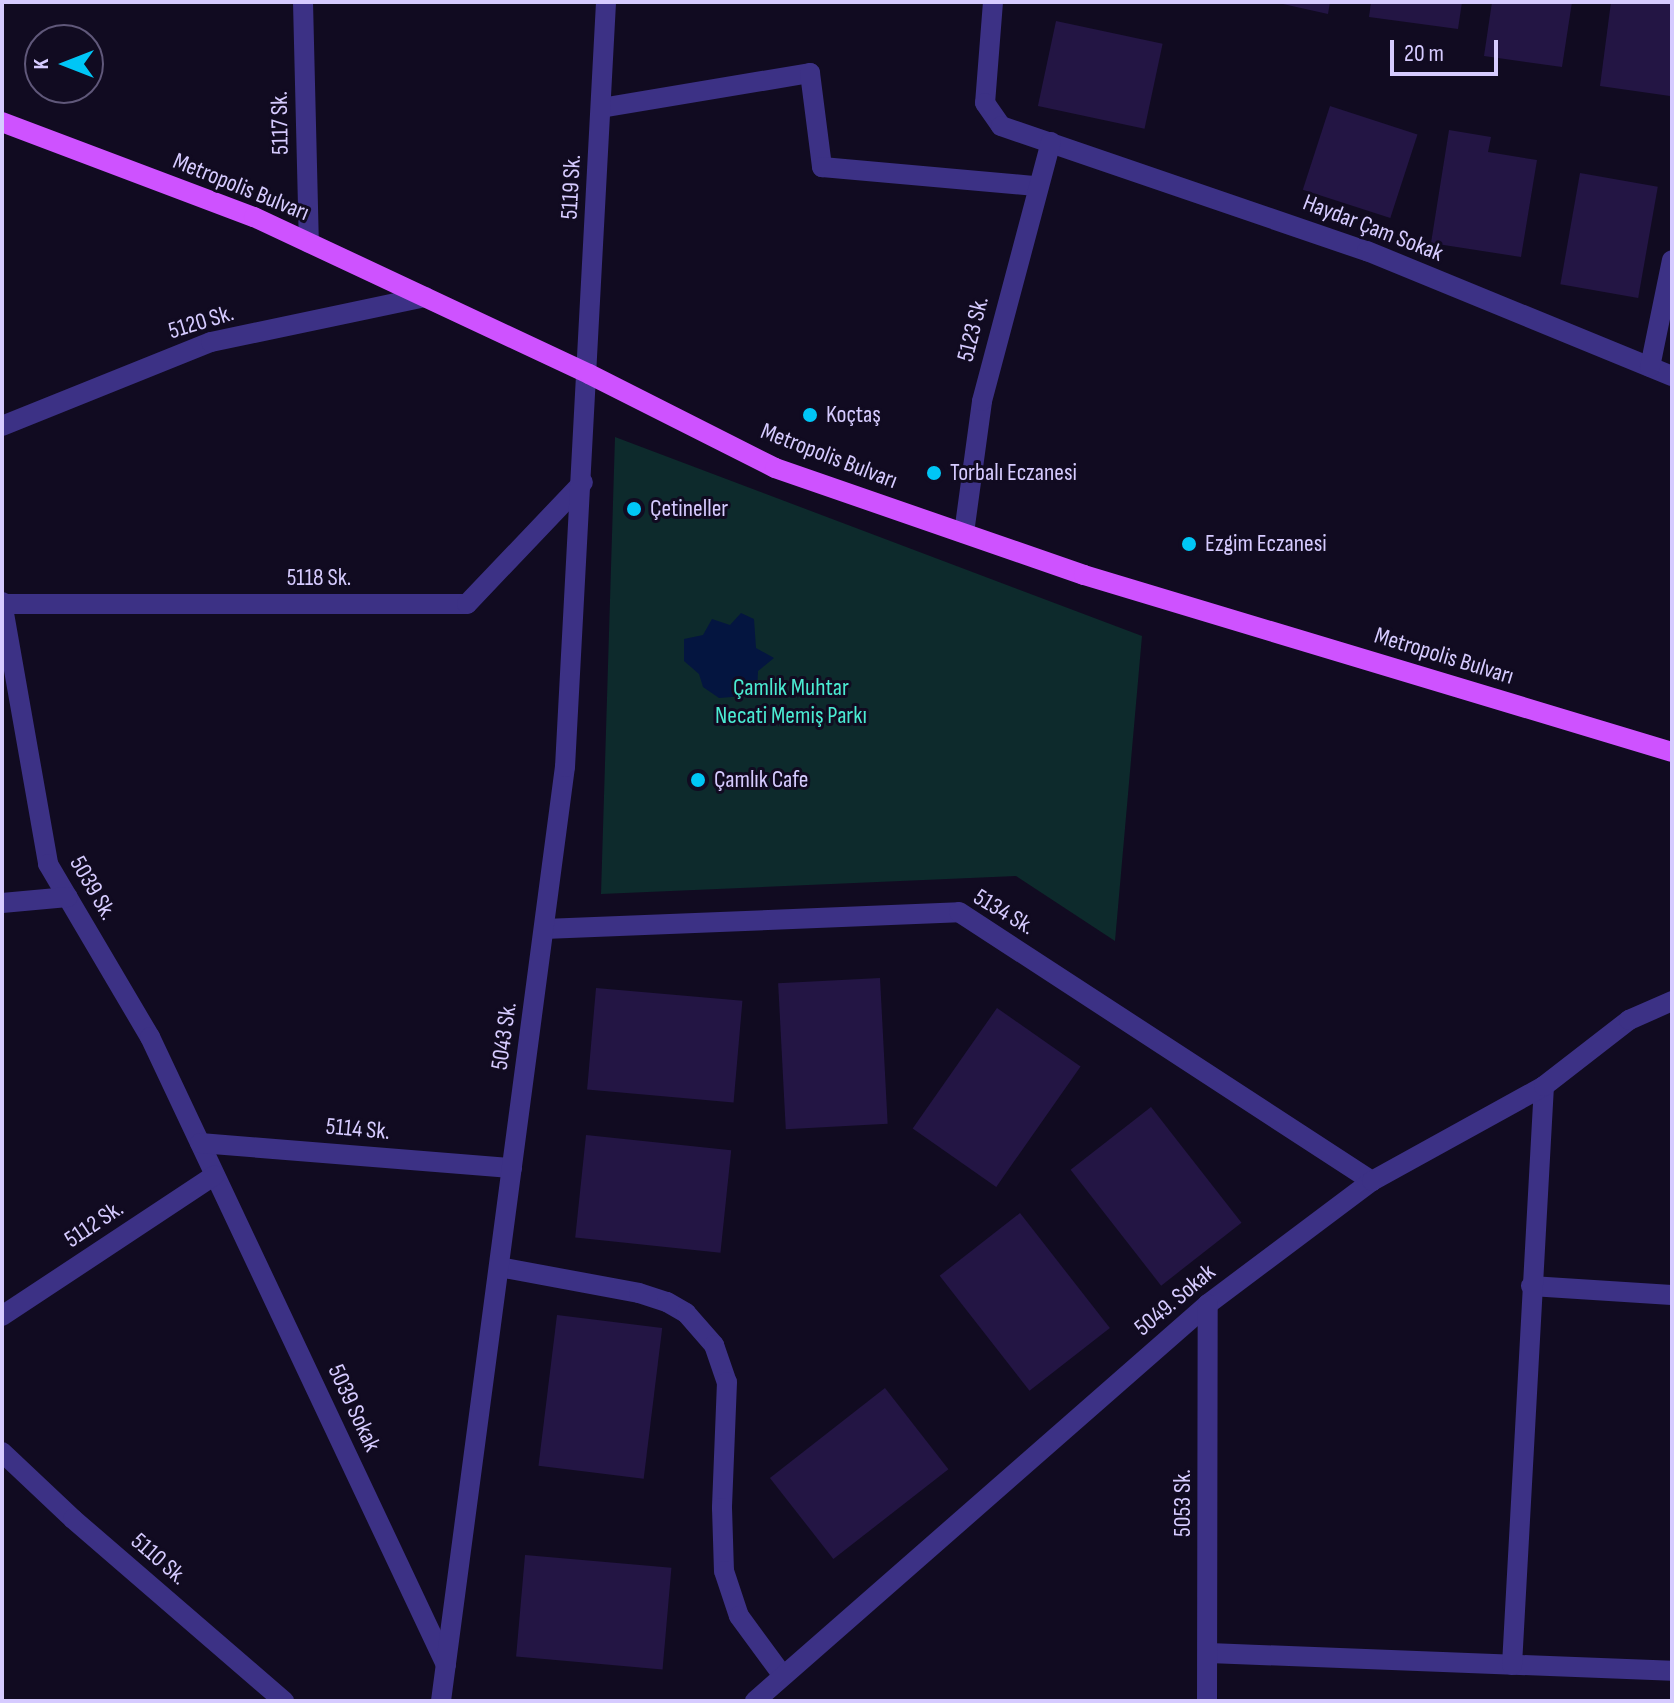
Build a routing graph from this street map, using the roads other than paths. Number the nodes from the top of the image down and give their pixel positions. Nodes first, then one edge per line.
1 (303, 2) edge
2 (606, 2) edge
3 (993, 2) edge
4 (601, 108) junction
5 (2, 122) edge
6 (1051, 142) junction
7 (1036, 186) junction
8 (309, 243) junction
9 (1672, 260) edge
10 (425, 297) junction
11 (1650, 367) junction
12 (589, 374) junction
13 (1672, 376) edge
14 (2, 426) edge
15 (583, 482) junction
16 (964, 533) junction
17 (2, 603) edge
18 (1672, 752) edge
19 (68, 897) junction
20 (2, 903) edge
21 (544, 929) junction
22 (1672, 1001) edge
23 (1544, 1086) junction
24 (200, 1143) junction
25 (512, 1168) junction
26 (215, 1175) junction
27 (1372, 1181) junction
28 (499, 1267) junction
29 (1531, 1286) junction
30 (1672, 1295) edge
31 (1208, 1304) junction
32 (2, 1316) edge
33 (2, 1452) edge
34 (1209, 1653) junction
35 (446, 1665) junction
36 (1512, 1665) junction
37 (1672, 1671) edge
38 (783, 1676) junction
39 (284, 1701) edge
40 (441, 1701) edge
41 (755, 1701) edge
42 (1207, 1701) edge

1 - 8 street, 5117 Sk.
2 - 4 street, 5119 Sk.
3 - 6 street, Haydar Çam Sokak
4 - 7 street
4 - 12 street, 5119 Sk.
5 - 8 main road, Metropolis Bulvarı
6 - 7 street, 5123 Sk.
6 - 11 street, Haydar Çam Sokak
7 - 16 street, 5123 Sk.
8 - 10 main road, Metropolis Bulvarı
9 - 11 street
10 - 12 main road, Metropolis Bulvarı
10 - 14 street, 5120 Sk.
11 - 13 street, Haydar Çam Sokak
12 - 15 street, 5043 Sk.
12 - 16 main road, Metropolis Bulvarı
15 - 17 street, 5118 Sk.
15 - 21 street, 5043 Sk.
16 - 18 main road, Metropolis Bulvarı
17 - 19 street, 5039 Sk.
19 - 20 street
19 - 24 street, 5039 Sk.
21 - 25 street, 5043 Sk.
21 - 27 street, 5134 Sk.
22 - 23 street, 5049. Sokak
23 - 27 street, 5049. Sokak
23 - 29 street
24 - 25 street, 5114 Sk.
24 - 26 street, 5039 Sk.
25 - 28 street, 5043 Sk.
26 - 32 street, 5112 Sk.
26 - 35 street, 5039 Sokak
27 - 31 street, 5049. Sokak
28 - 35 street, 5043 Sk.
28 - 38 street
29 - 30 street
29 - 36 street
31 - 34 street, 5053 Sk.
31 - 38 street, 5049. Sokak
33 - 39 street, 5110 Sk.
34 - 36 street
34 - 42 street, 5053 Sk.
35 - 40 street, 5043 Sk.
36 - 37 street
38 - 41 street, 5049. Sokak

